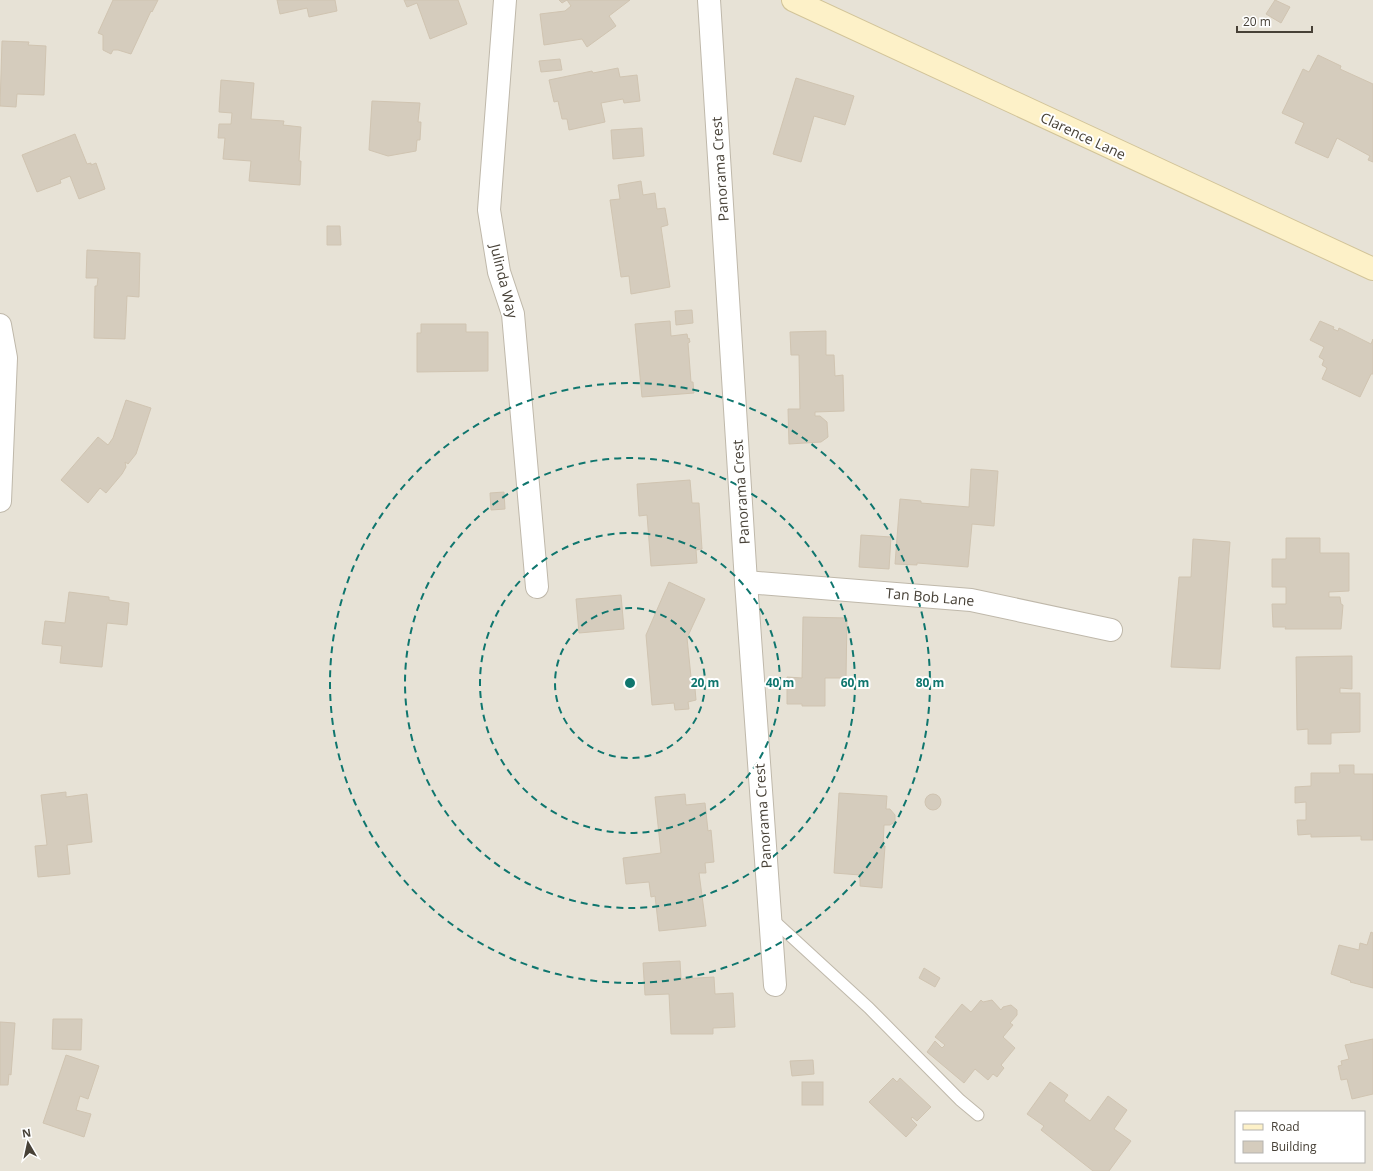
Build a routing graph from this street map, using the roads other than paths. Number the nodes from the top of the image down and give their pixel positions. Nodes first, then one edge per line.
1 (505, 0) edge
2 (709, 0) edge
3 (793, 0) edge
4 (1373, 269) edge
5 (0, 325) edge
6 (0, 501) edge
7 (746, 582) junction
8 (537, 587) dead end
9 (1111, 630) dead end
10 (771, 917) junction
11 (775, 985) dead end
12 (978, 1115) dead end

1 - 8 street, Julinda Way
2 - 7 street, Panorama Crest
3 - 4 street, Clarence Lane
5 - 6 street
7 - 9 street, Tan Bob Lane
7 - 10 street, Panorama Crest
10 - 11 street, Panorama Crest
10 - 12 lane

